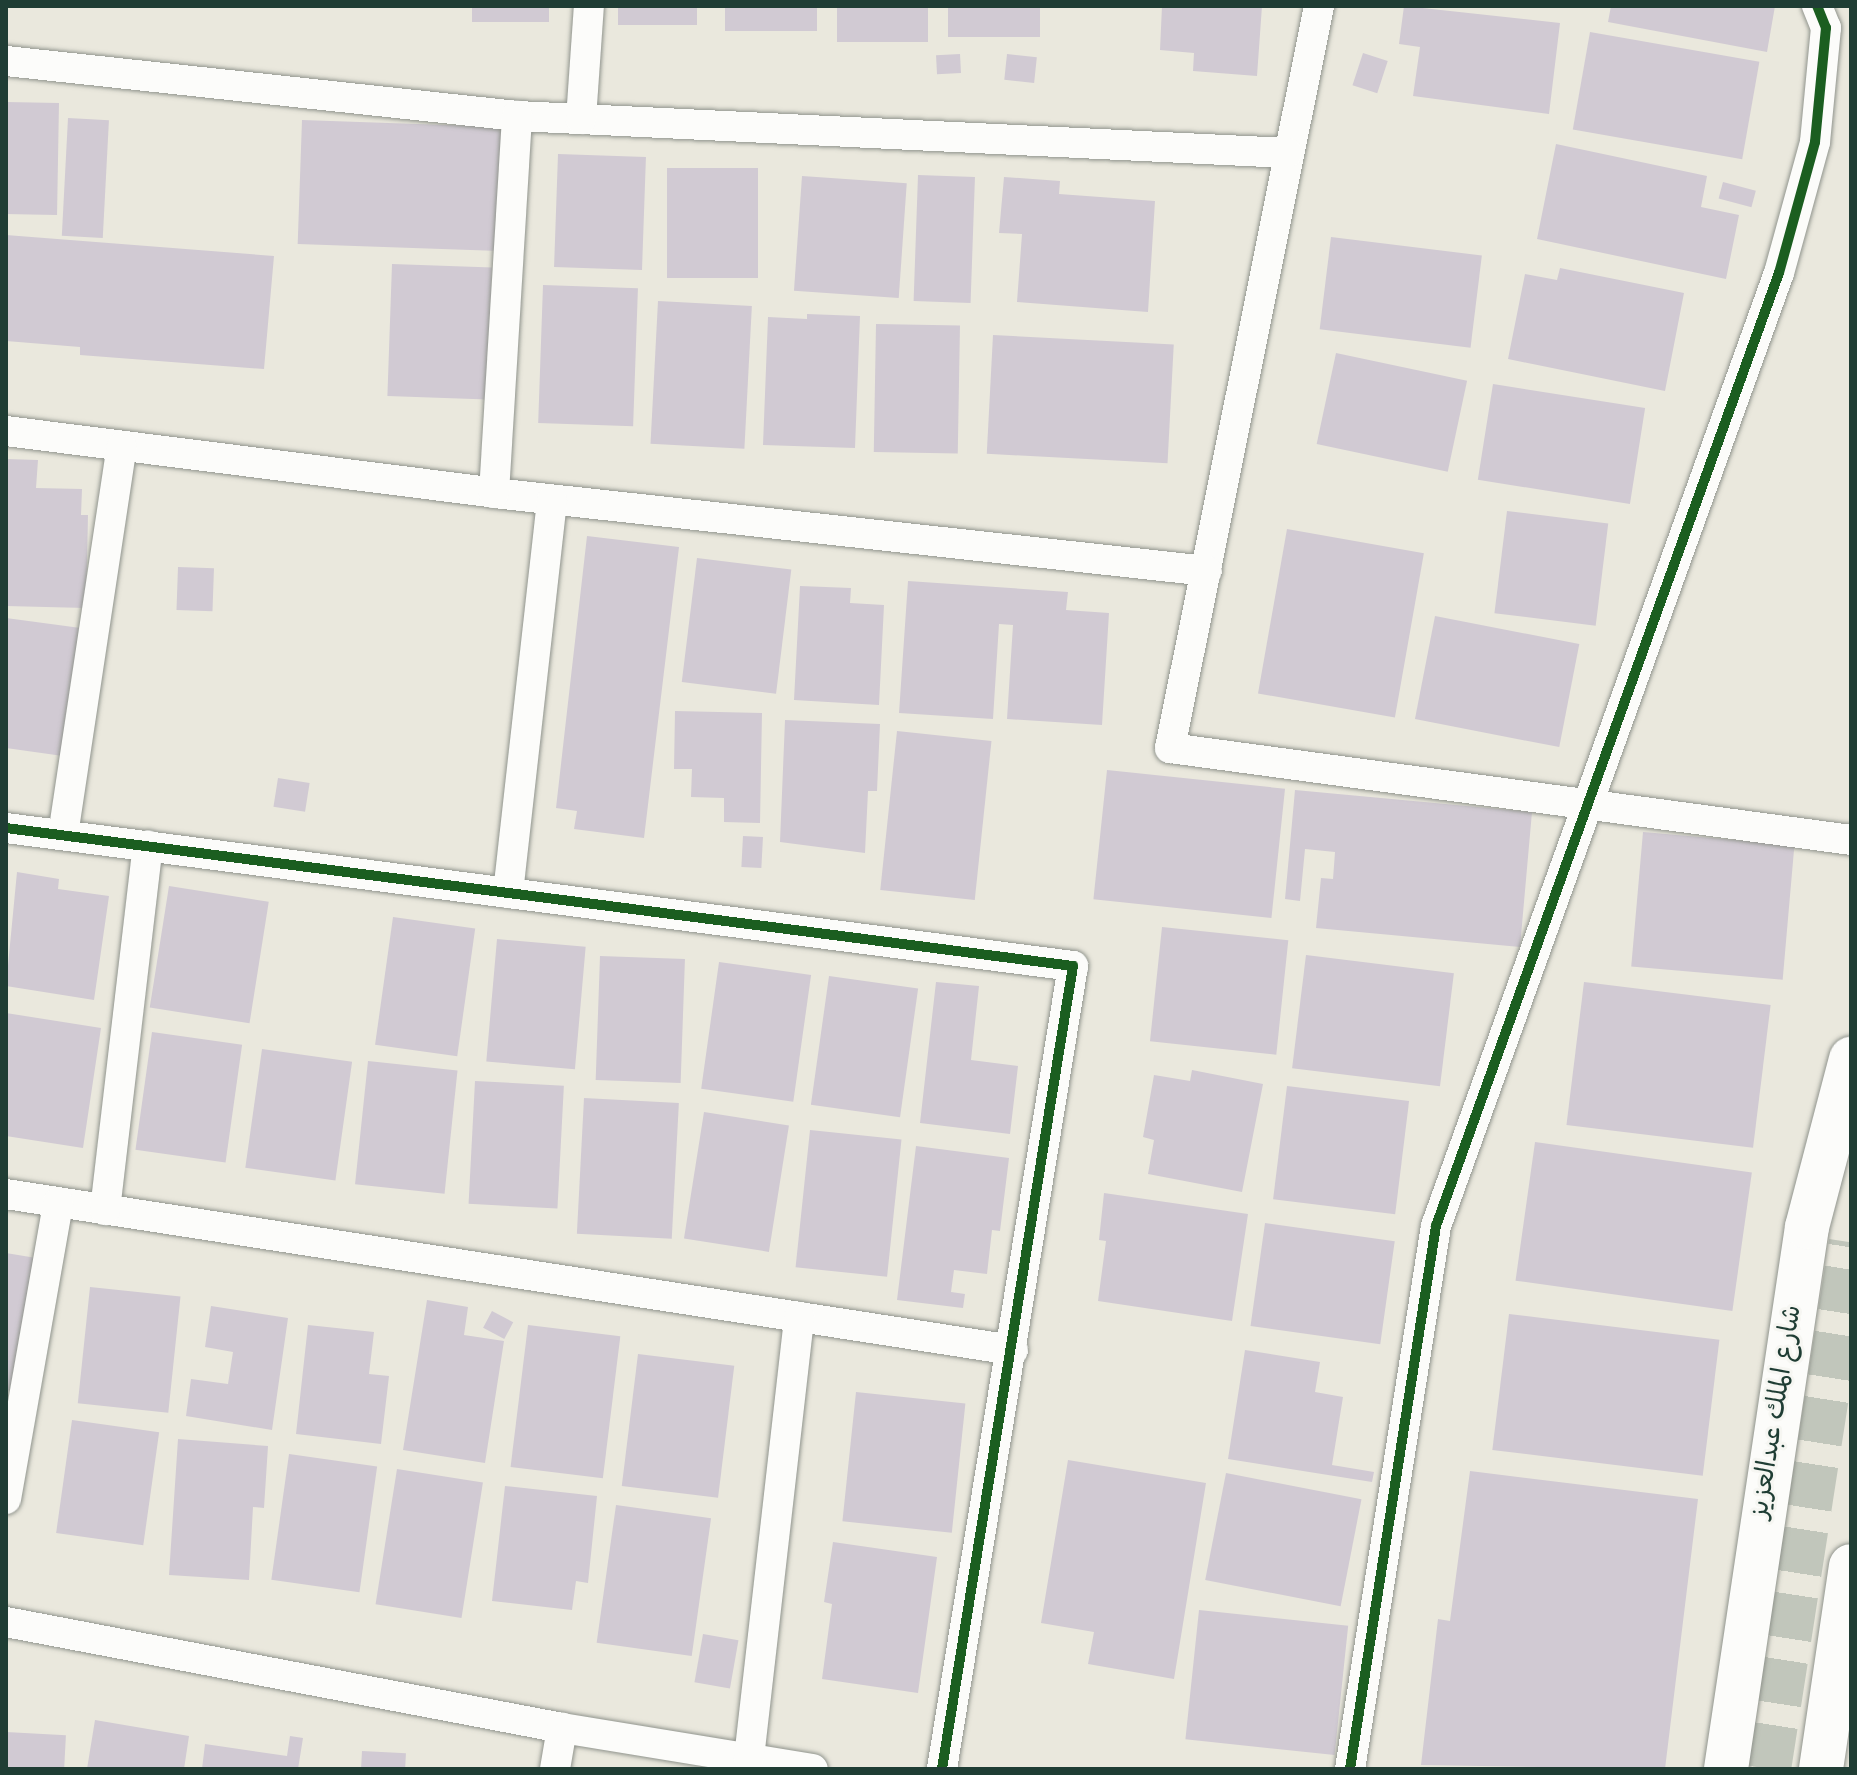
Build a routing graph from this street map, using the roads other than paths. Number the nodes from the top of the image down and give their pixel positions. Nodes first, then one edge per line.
1 (589, 6) edge
2 (1319, 6) edge
3 (1817, 6) edge
4 (6, 61) edge
5 (517, 116) junction
6 (581, 119) junction
7 (1287, 153) junction
8 (6, 431) edge
9 (122, 447) junction
10 (494, 493) junction
11 (552, 500) junction
12 (1207, 571) junction
13 (1584, 807) junction
14 (6, 828) edge
15 (63, 835) junction
16 (1851, 840) edge
17 (148, 846) junction
18 (508, 893) junction
19 (1851, 1059) edge
20 (6, 1194) edge
21 (58, 1203) junction
22 (105, 1210) junction
23 (799, 1317) junction
24 (1013, 1350) junction
25 (6, 1499) edge
26 (1851, 1566) edge
27 (6, 1622) edge
28 (562, 1728) junction
29 (749, 1758) junction
30 (555, 1769) edge
31 (813, 1769) edge
32 (942, 1769) edge
33 (1350, 1769) edge
34 (1726, 1769) edge
35 (1821, 1769) edge

1 - 6 street
2 - 7 street
3 - 13 street
4 - 5 street
5 - 6 street
5 - 10 street
6 - 7 street
7 - 12 street
8 - 9 street
9 - 10 street
9 - 15 street
10 - 11 street
11 - 12 street
11 - 18 street
12 - 13 street
13 - 16 street
13 - 33 street
14 - 15 street
15 - 17 street
17 - 18 street
17 - 22 street
18 - 24 street
19 - 34 street, شارع الملك عبدالعزيز
20 - 21 street
21 - 22 street
21 - 25 street
22 - 23 street
23 - 24 street
23 - 29 street
24 - 32 street
26 - 35 street
27 - 28 street
28 - 29 street
28 - 30 street
29 - 31 street

